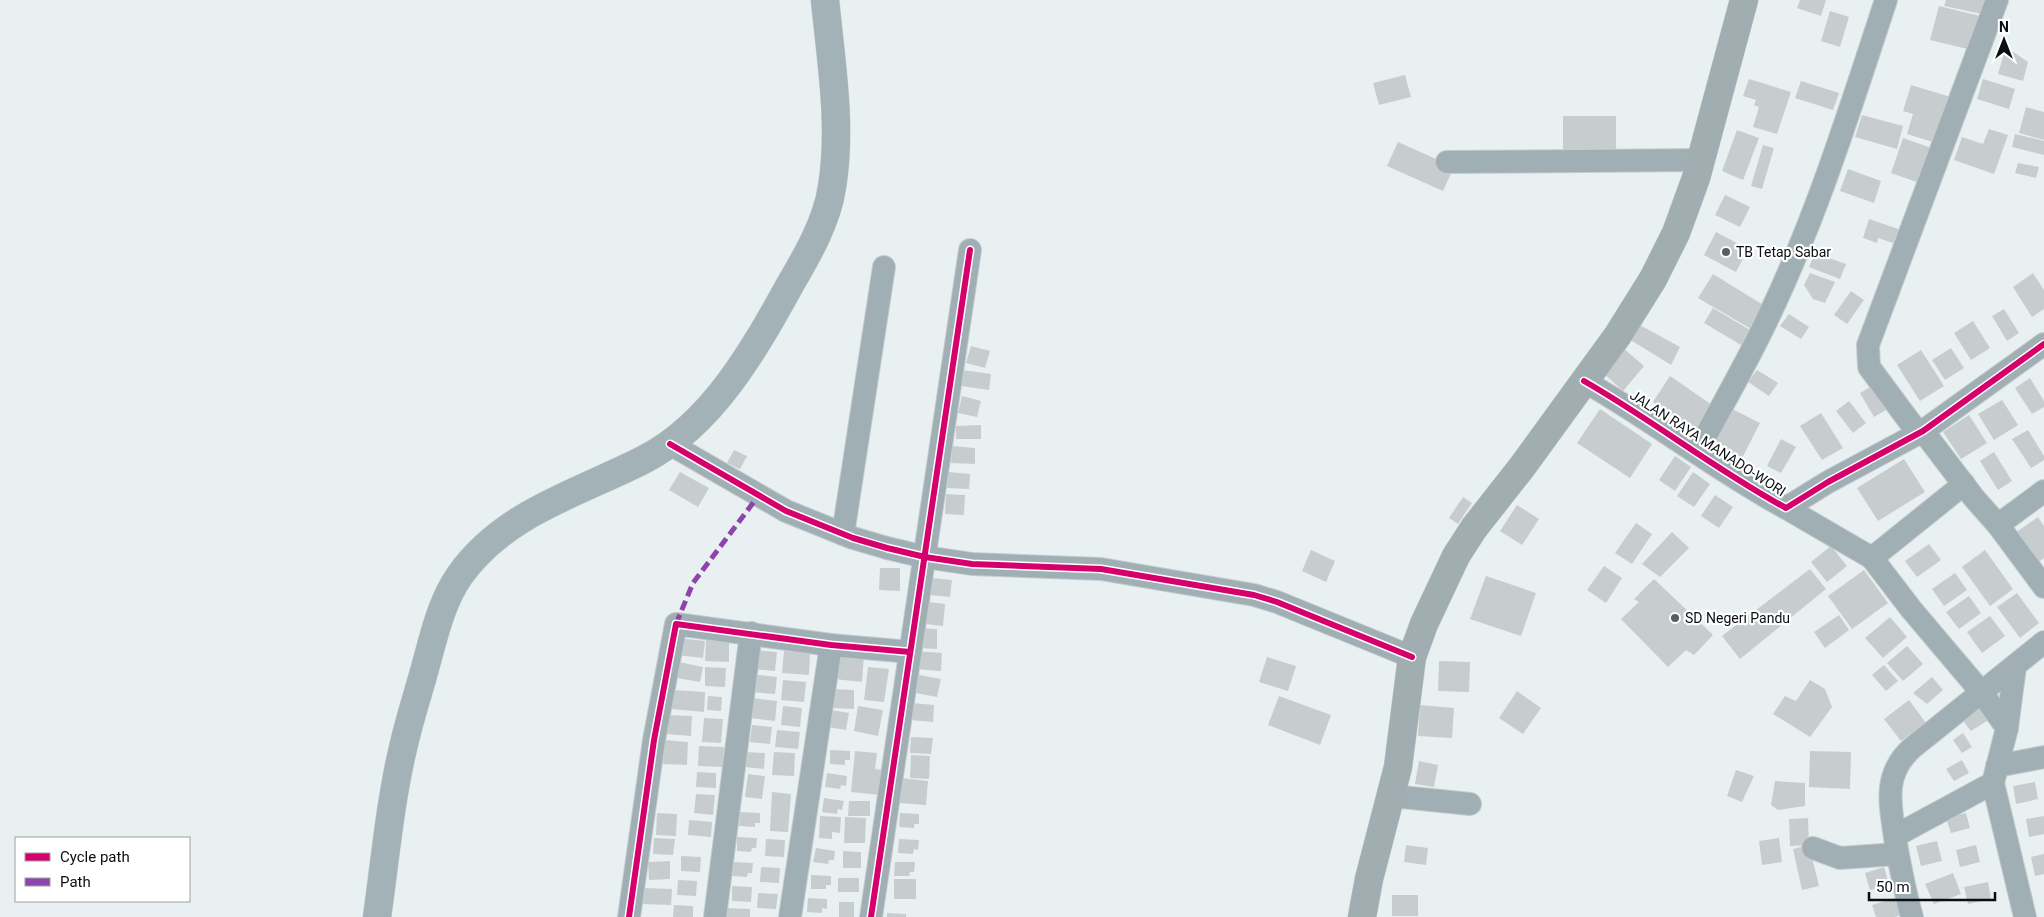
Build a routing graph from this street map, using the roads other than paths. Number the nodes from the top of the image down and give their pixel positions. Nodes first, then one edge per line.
1 (825, 0) edge
2 (1744, 0) edge
3 (1886, 0) edge
4 (1997, 0) edge
5 (1701, 160) junction
6 (1447, 162) dead end
7 (970, 250) dead end
8 (884, 267) dead end
9 (2044, 344) edge
10 (1584, 381) junction
11 (1920, 432) junction
12 (670, 444) junction
13 (1697, 452) junction
14 (1964, 484) junction
15 (2044, 491) edge
16 (1786, 508) junction
17 (1998, 525) junction
18 (843, 534) junction
19 (925, 557) junction
20 (1872, 558) junction
21 (2044, 587) edge
22 (751, 633) junction
23 (2044, 642) edge
24 (830, 644) junction
25 (910, 652) junction
26 (1412, 656) junction
27 (2015, 666) junction
28 (1982, 693) junction
29 (2007, 728) junction
30 (2044, 757) edge
31 (1995, 775) junction
32 (1392, 796) junction
33 (1470, 804) dead end
34 (1896, 845) junction
35 (1813, 848) dead end
36 (377, 917) edge
37 (629, 917) edge
38 (715, 917) edge
39 (790, 917) edge
40 (871, 917) edge
41 (1362, 917) edge
42 (1912, 917) edge
43 (2024, 917) edge

1 - 12 main road
2 - 5 highway
3 - 13 street
4 - 11 street
5 - 6 street
5 - 10 highway
7 - 19 street
8 - 18 street
9 - 11 street, JALAN RAYA MANADO-WORI
10 - 13 street, JALAN RAYA MANADO-WORI
10 - 26 highway
11 - 14 street
11 - 16 street, JALAN RAYA MANADO-WORI
12 - 18 street
12 - 36 main road
13 - 16 street, JALAN RAYA MANADO-WORI
14 - 17 street
14 - 20 street
15 - 17 street
16 - 20 street, JALAN RAYA MANADO-WORI
17 - 21 street
18 - 19 street
19 - 25 street
19 - 26 street
20 - 28 street, JALAN RAYA MANADO-WORI
22 - 24 street
22 - 37 street
22 - 38 street
23 - 27 street
24 - 25 street
24 - 39 street
25 - 40 street
26 - 32 highway
27 - 28 street
27 - 29 street
28 - 29 street, JALAN RAYA MANADO-WORI
28 - 34 street
29 - 31 street
30 - 31 street
31 - 34 street
31 - 43 street
32 - 33 street
32 - 41 highway
34 - 35 street
34 - 42 street

